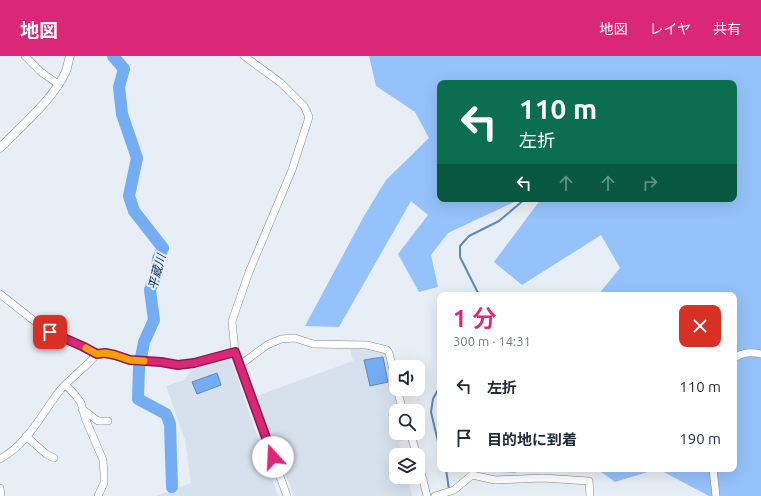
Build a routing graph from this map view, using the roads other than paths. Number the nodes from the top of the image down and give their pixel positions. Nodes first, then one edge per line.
1 (25, 56) edge
2 (70, 56) edge
3 (244, 56) edge
4 (58, 84) junction
5 (0, 148) edge
6 (0, 294) edge
7 (235, 352) junction
8 (97, 354) junction
9 (761, 354) edge
10 (737, 356) edge
11 (391, 360) edge
12 (240, 365) junction
13 (66, 385) junction
14 (82, 409) junction
15 (108, 421) dead end
16 (26, 436) junction
17 (54, 458) dead end
18 (0, 459) edge
19 (713, 472) edge
20 (424, 484) edge
21 (0, 488) edge
22 (1, 496) edge
23 (98, 496) edge
24 (287, 496) edge
25 (427, 496) edge
26 (435, 496) edge
27 (590, 496) edge
28 (716, 496) edge

1 - 4 street
2 - 4 main road
3 - 7 street
4 - 5 main road
6 - 8 street
7 - 8 street
7 - 12 street
8 - 13 street
9 - 10 street
11 - 12 street
12 - 24 street
13 - 14 street
13 - 16 street
14 - 15 street
14 - 23 street
16 - 17 street
16 - 18 street
19 - 28 street
20 - 25 street
21 - 22 street
26 - 27 street

